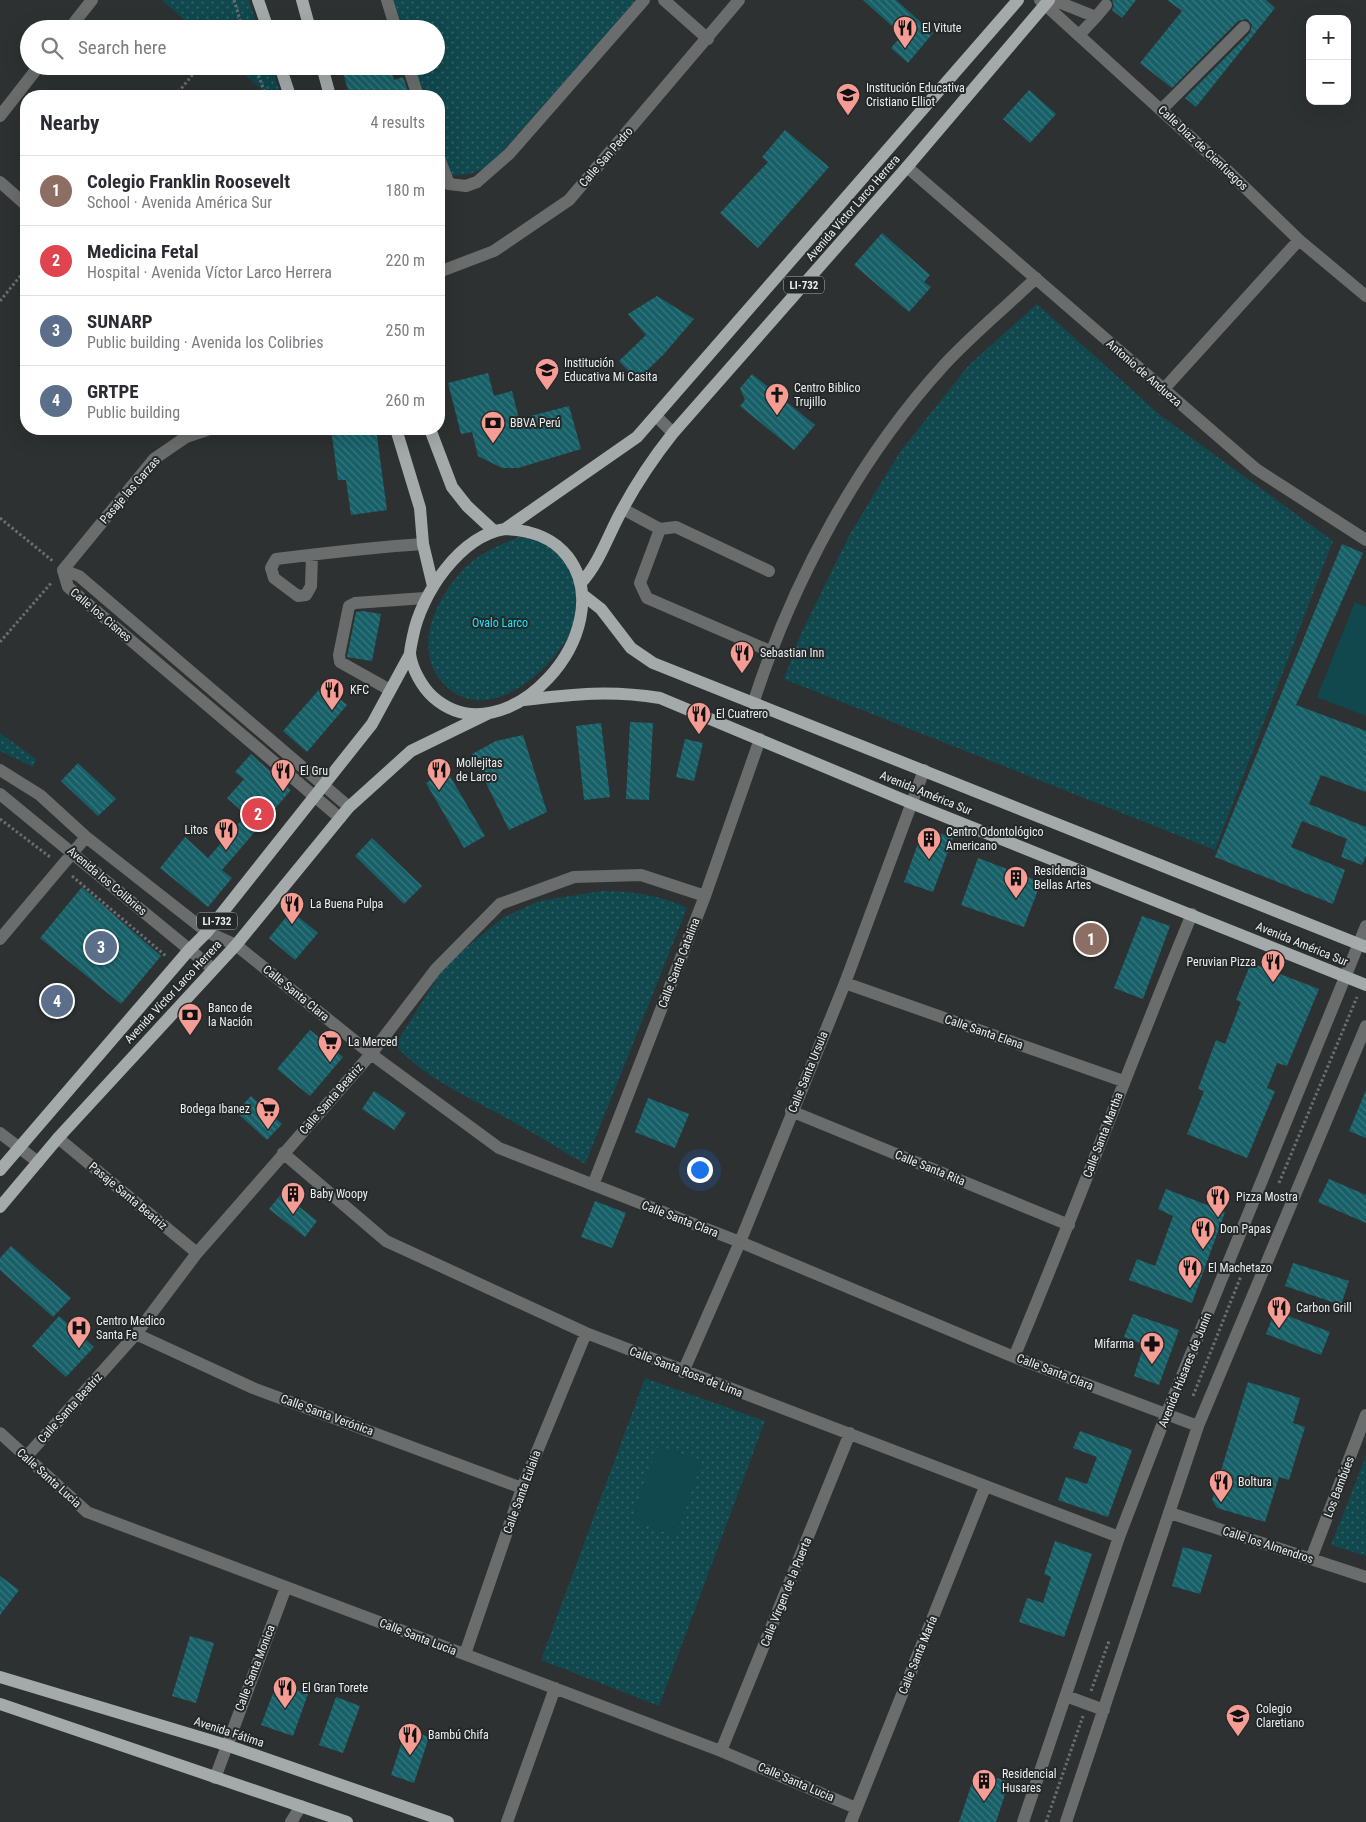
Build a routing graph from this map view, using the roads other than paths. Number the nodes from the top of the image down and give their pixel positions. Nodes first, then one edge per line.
1 (92, 0) edge
2 (258, 0) edge
3 (302, 0) edge
4 (387, 0) edge
5 (644, 0) edge
6 (664, 0) edge
7 (739, 0) edge
8 (1018, 0) edge
9 (1047, 1) edge
10 (1106, 5) dead end
11 (1096, 16) junction
12 (76, 20) edge
13 (265, 20) edge
14 (308, 20) edge
15 (393, 20) edge
16 (1244, 27) dead end
17 (1079, 35) junction
18 (708, 39) junction
19 (32, 75) edge
20 (283, 75) edge
21 (324, 75) edge
22 (411, 75) edge
23 (20, 90) edge
24 (20, 90) edge
25 (288, 90) edge
26 (328, 90) edge
27 (416, 90) edge
28 (1161, 110) junction
29 (0, 116) edge
30 (907, 168) junction
31 (445, 174) edge
32 (0, 182) edge
33 (20, 200) edge
34 (1300, 240) junction
35 (445, 270) edge
36 (1036, 278) junction
37 (1366, 296) edge
38 (1163, 390) junction
39 (656, 416) junction
40 (673, 433) junction
41 (192, 435) edge
42 (398, 435) edge
43 (432, 435) edge
44 (623, 509) junction
45 (660, 529) junction
46 (499, 530) junction
47 (1366, 540) edge
48 (423, 544) junction
49 (312, 554) dead end
50 (63, 570) junction
51 (769, 571) dead end
52 (433, 586) junction
53 (582, 589) junction
54 (425, 598) junction
55 (770, 651) junction
56 (410, 654) junction
57 (390, 690) junction
58 (524, 700) junction
59 (753, 704) junction
60 (489, 713) junction
61 (760, 739) junction
62 (279, 747) junction
63 (270, 758) junction
64 (0, 770) edge
65 (924, 770) junction
66 (324, 786) junction
67 (0, 794) edge
68 (316, 797) junction
69 (911, 803) junction
70 (349, 807) junction
71 (340, 818) junction
72 (86, 837) junction
73 (72, 853) junction
74 (704, 896) junction
75 (1192, 914) junction
76 (1366, 926) edge
77 (207, 932) junction
78 (0, 939) edge
79 (236, 945) junction
80 (1362, 946) edge
81 (190, 950) junction
82 (213, 969) junction
83 (1346, 977) junction
84 (845, 983) junction
85 (1366, 985) edge
86 (1366, 1026) edge
87 (371, 1054) junction
88 (1123, 1081) junction
89 (791, 1112) junction
90 (0, 1133) edge
91 (58, 1138) junction
92 (20, 1147) junction
93 (283, 1153) junction
94 (38, 1162) junction
95 (0, 1170) edge
96 (593, 1185) junction
97 (0, 1207) edge
98 (1069, 1226) junction
99 (740, 1242) junction
100 (197, 1253) junction
101 (586, 1333) junction
102 (136, 1334) junction
103 (1014, 1357) junction
104 (683, 1372) junction
105 (1366, 1414) edge
106 (1166, 1415) junction
107 (1198, 1426) junction
108 (0, 1433) edge
109 (850, 1434) junction
110 (26, 1457) junction
111 (985, 1487) junction
112 (522, 1488) junction
113 (1170, 1513) junction
114 (1119, 1537) junction
115 (1312, 1559) junction
116 (1366, 1577) edge
117 (286, 1587) junction
118 (465, 1654) junction
119 (0, 1677) edge
120 (556, 1688) junction
121 (1066, 1696) junction
122 (0, 1704) edge
123 (1104, 1710) junction
124 (226, 1745) junction
125 (721, 1751) junction
126 (215, 1778) junction
127 (301, 1806) junction
128 (856, 1808) junction
129 (291, 1822) edge
130 (348, 1822) edge
131 (448, 1822) edge
132 (507, 1822) edge
133 (851, 1822) edge
134 (1023, 1822) edge
135 (1066, 1822) edge

1 - 12 street
2 - 13 main road
3 - 14 main road
4 - 15 street
5 - 31 street
6 - 18 street
7 - 18 street, Calle San Pedro
8 - 39 main road, Avenida Víctor Larco Herrera / LI-732
9 - 11 street
9 - 17 street, Calle Diaz de Cienfuegos
9 - 30 main road, Avenida Víctor Larco Herrera / LI-732
10 - 11 street
11 - 17 street
16 - 28 street
17 - 28 street, Calle Diaz de Cienfuegos
18 - 35 street, Calle San Pedro
19 - 23 street
20 - 25 main road
21 - 26 main road
22 - 27 street
24 - 29 street
28 - 34 street, Calle Diaz de Cienfuegos
30 - 36 street, Antonio de Andueza
30 - 40 main road, Avenida Víctor Larco Herrera / LI-732
32 - 33 street
34 - 37 street, Calle Diaz de Cienfuegos
34 - 38 street
36 - 38 street, Antonio de Andueza
36 - 55 street
38 - 47 street, Antonio de Andueza
39 - 40 street
39 - 46 main road, Avenida Víctor Larco Herrera / LI-732
40 - 44 main road, Avenida Víctor Larco Herrera / LI-732
41 - 50 street, Pasaje las Garzas
42 - 48 main road
43 - 46 main road
44 - 45 street
44 - 53 main road, Avenida Víctor Larco Herrera / LI-732
45 - 51 street
45 - 55 street
46 - 52 main road
46 - 53 main road
48 - 49 street
48 - 52 main road
50 - 62 street, Calle los Cisnes
50 - 63 street, Calle los Cisnes
52 - 54 main road
53 - 58 main road
53 - 59 main road, Avenida América Sur
54 - 56 main road
54 - 57 street
55 - 59 street
56 - 57 main road, Avenida Víctor Larco Herrera / LI-732
56 - 60 main road
57 - 66 main road, Avenida Víctor Larco Herrera / LI-732
58 - 60 main road
58 - 61 main road, Avenida América Sur
59 - 65 main road, Avenida América Sur
60 - 70 main road, Avenida Víctor Larco Herrera / LI-732
61 - 69 main road, Avenida América Sur
61 - 74 street, Calle Santa Catalina
62 - 63 street
62 - 66 street, Calle los Cisnes
63 - 68 street, Calle los Cisnes
64 - 72 street, Avenida los Colibries
65 - 69 street, Calle Santa Ursula
65 - 80 main road, Avenida América Sur
66 - 68 main road, Avenida Víctor Larco Herrera / LI-732
66 - 70 street, Calle los Cisnes
67 - 73 street, Avenida los Colibries
68 - 71 street, Calle los Cisnes
68 - 77 main road, Avenida Víctor Larco Herrera / LI-732
69 - 75 main road, Avenida América Sur
69 - 84 street, Calle Santa Ursula
70 - 71 main road, Avenida Víctor Larco Herrera / LI-732
71 - 79 main road, Avenida Víctor Larco Herrera / LI-732
72 - 73 street
72 - 77 street, Avenida los Colibries
73 - 78 street
73 - 81 street, Avenida los Colibries
74 - 87 street, Calle Santa Beatriz
74 - 96 street, Calle Santa Catalina
75 - 83 main road, Avenida América Sur
75 - 88 street, Calle Santa Martha
76 - 80 street, Avenida Húsares de Junín
77 - 79 street, Calle Santa Clara
77 - 81 main road, Avenida Víctor Larco Herrera / LI-732
79 - 82 main road, Avenida Víctor Larco Herrera / LI-732
79 - 87 street, Calle Santa Clara
80 - 83 street, Avenida Húsares de Junín
81 - 82 street, Avenida los Colibries
81 - 92 main road, Avenida Víctor Larco Herrera / LI-732
82 - 91 main road, Avenida Víctor Larco Herrera / LI-732
83 - 85 main road, Avenida América Sur
83 - 106 street, Avenida Húsares de Junín
84 - 88 street, Calle Santa Elena
84 - 89 street, Calle Santa Ursula
86 - 107 street
87 - 93 street, Calle Santa Beatriz
87 - 96 street, Calle Santa Clara
88 - 98 street, Calle Santa Martha
89 - 98 street, Calle Santa Rita
89 - 99 street, Calle Santa Ursula
90 - 92 street
91 - 94 main road, Avenida Víctor Larco Herrera / LI-732
91 - 100 street, Pasaje Santa Beatriz
92 - 94 street
92 - 95 main road, Avenida Víctor Larco Herrera / LI-732
93 - 100 street, Calle Santa Beatriz
93 - 101 street, Calle Santa Rosa de Lima
94 - 97 main road, Avenida Víctor Larco Herrera / LI-732
96 - 99 street, Calle Santa Clara
98 - 103 street, Calle Santa Martha
99 - 103 street, Calle Santa Clara
99 - 104 street, Calle Santa Ursula
100 - 102 street, Calle Santa Beatriz
101 - 104 street, Calle Santa Rosa de Lima
101 - 112 street, Calle Santa Eulalia
102 - 110 street, Calle Santa Beatriz
102 - 112 street, Calle Santa Verónica
103 - 106 street, Calle Santa Clara
104 - 109 street, Calle Santa Rosa de Lima
105 - 115 street, Los Bambúes
106 - 107 street, Calle Santa Clara
106 - 114 street, Avenida Húsares de Junín
107 - 113 street
108 - 110 street, Calle Santa Lucia
109 - 111 street, Calle Santa Rosa de Lima
109 - 125 street, Calle Virgen de la Puerta
110 - 117 street, Calle Santa Lucia
111 - 114 street, Calle Santa Rosa de Lima
111 - 128 street, Calle Santa María
112 - 118 street, Calle Santa Eulalia
113 - 115 street, Calle los Almendros
113 - 123 street
114 - 121 street, Avenida Húsares de Junín
115 - 116 street, Calle los Almendros
117 - 118 street, Calle Santa Lucia
117 - 124 street, Calle Santa Monica
118 - 120 street, Calle Santa Lucia
119 - 124 main road, Avenida Fátima
120 - 125 street, Calle Santa Lucia
120 - 132 street
121 - 123 street
121 - 134 street, Avenida Húsares de Junín
122 - 126 main road
123 - 135 street
124 - 126 street, Calle Santa Monica
124 - 131 main road, Avenida Fátima
125 - 128 street, Calle Santa Lucia
126 - 127 main road
127 - 129 street
127 - 130 main road
128 - 133 street, Calle Santa María

